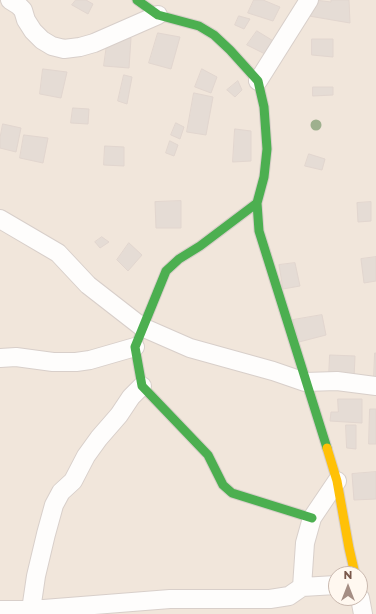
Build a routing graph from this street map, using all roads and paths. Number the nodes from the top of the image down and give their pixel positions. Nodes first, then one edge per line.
1 (10, 0) edge
2 (137, 0) edge
3 (309, 0) edge
4 (158, 15) junction
5 (258, 81) junction
6 (257, 203) junction
7 (0, 220) edge
8 (142, 327) junction
9 (135, 347) junction
10 (0, 358) edge
11 (305, 382) junction
12 (142, 386) junction
13 (376, 386) edge
14 (337, 481) junction
15 (312, 518) junction
16 (352, 566) edge
17 (328, 585) edge
18 (302, 587) junction
19 (0, 610) edge
20 (31, 610) junction

1 - 4 street
2 - 4 street
3 - 5 street
4 - 5 street
5 - 6 street
6 - 8 street
6 - 11 street
7 - 8 street
8 - 9 street
8 - 11 street
9 - 10 street
9 - 12 street
11 - 13 street
11 - 14 street
12 - 15 street
12 - 20 street
14 - 15 street
14 - 16 street
15 - 18 street
17 - 18 street
18 - 20 street
19 - 20 street

